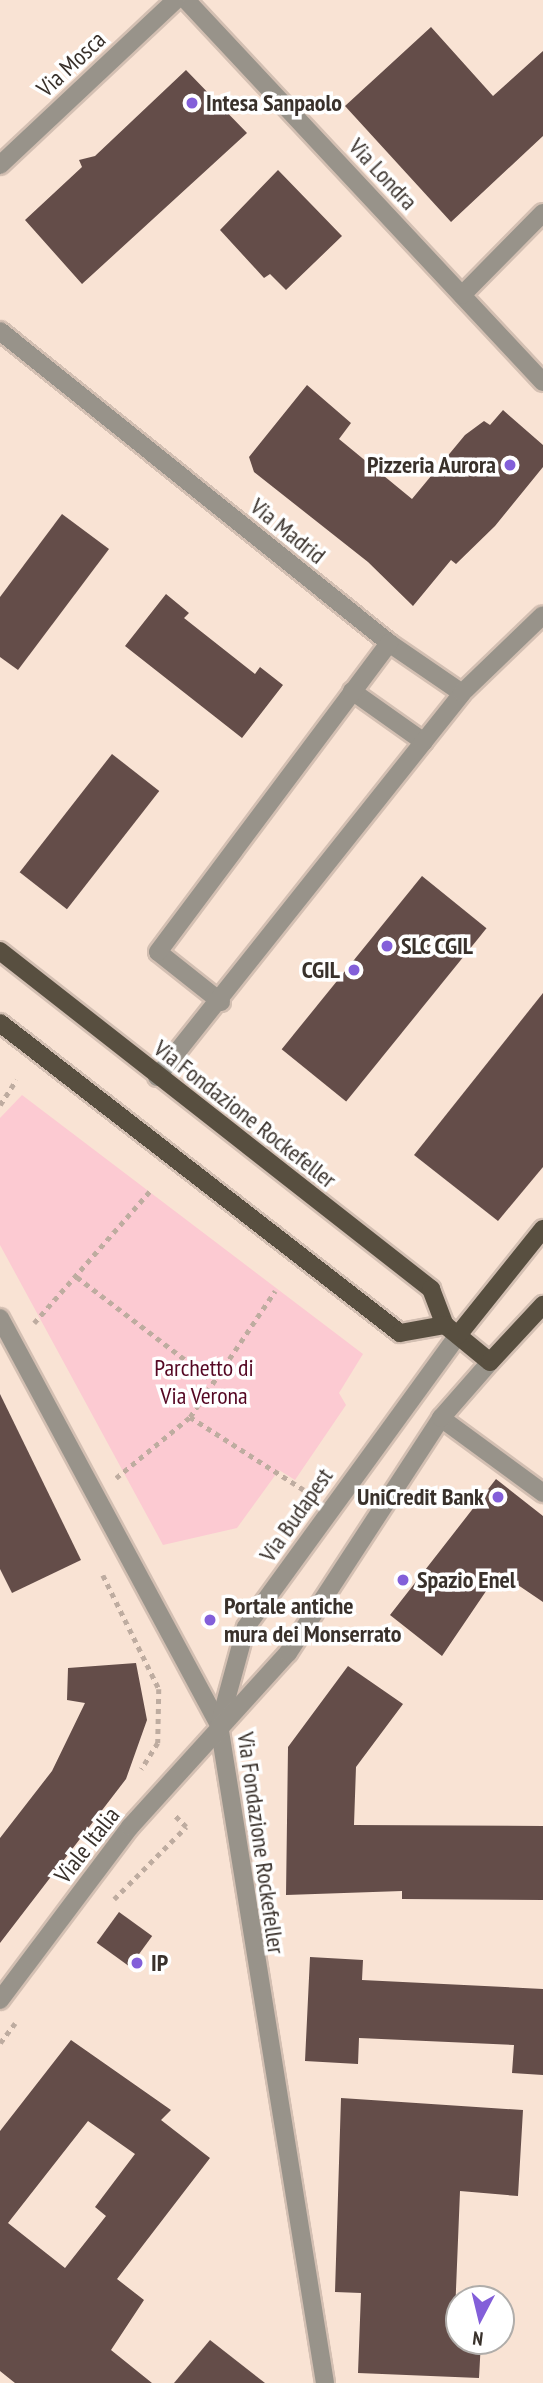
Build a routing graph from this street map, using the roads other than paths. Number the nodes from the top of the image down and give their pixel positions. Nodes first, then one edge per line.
1 (176, 0) edge
2 (186, 0) edge
3 (0, 164) edge
4 (543, 213) edge
5 (462, 295) junction
6 (0, 331) edge
7 (543, 382) edge
8 (543, 615) edge
9 (389, 643) junction
10 (352, 691) junction
11 (462, 693) junction
12 (424, 742) junction
13 (0, 951) edge
14 (221, 1002) junction
15 (0, 1023) edge
16 (157, 1077) junction
17 (543, 1229) edge
18 (543, 1305) edge
19 (0, 1318) edge
20 (452, 1330) junction
21 (490, 1362) junction
22 (442, 1418) junction
23 (543, 1493) edge
24 (219, 1725) junction
25 (0, 2000) edge
26 (325, 2383) edge

1 - 3 street, Via Mosca
2 - 5 street, Via Londra
4 - 5 street
5 - 7 street, Via Londra
6 - 9 street, Via Madrid
8 - 11 street
9 - 10 street
9 - 11 street, Via Madrid
10 - 12 street
10 - 14 street
11 - 12 street
12 - 14 street
13 - 16 main road, Via Fondazione Rockefeller
14 - 16 street
15 - 20 main road
16 - 20 main road, Via Fondazione Rockefeller
17 - 20 main road, Via Budapest
18 - 21 main road
19 - 24 street, Via Fondazione Rockefeller
20 - 21 main road, Via Fondazione Rockefeller
20 - 24 street, Via Budapest
21 - 22 street
22 - 23 street
22 - 24 street
24 - 25 street, Viale Italia
24 - 26 street, Via Fondazione Rockefeller

